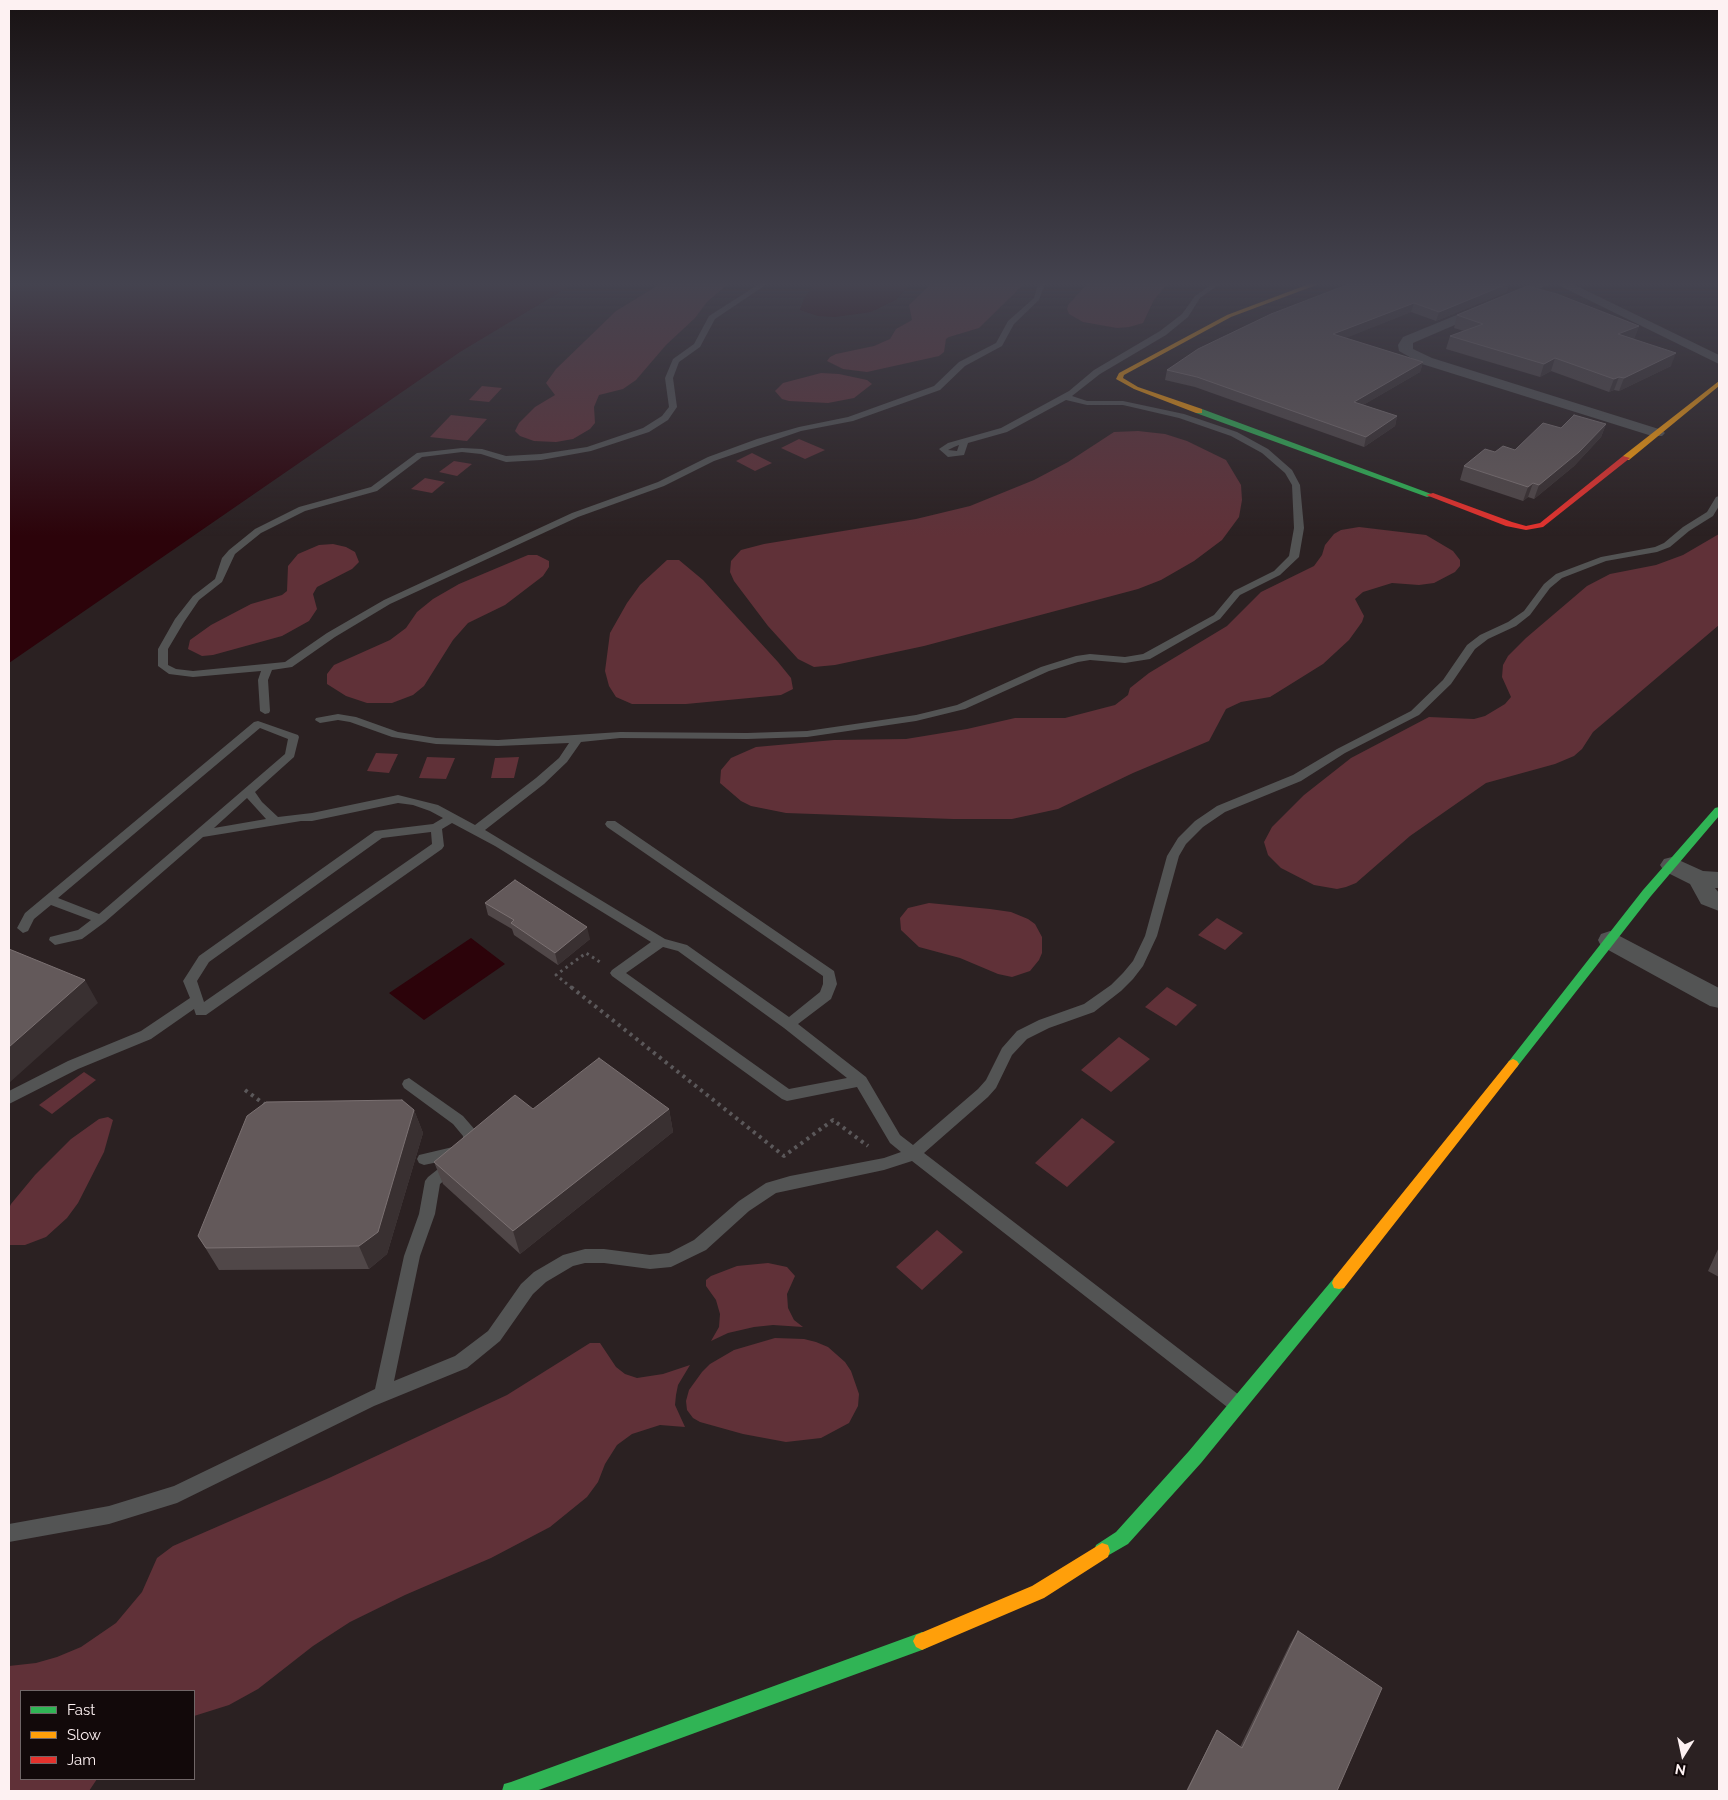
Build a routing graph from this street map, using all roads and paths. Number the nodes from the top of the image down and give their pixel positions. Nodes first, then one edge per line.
1 (673, 368) edge
2 (958, 368) edge
3 (1104, 368) edge
4 (1132, 368) edge
5 (1450, 368) edge
6 (1719, 383) edge
7 (1065, 397) junction
8 (1657, 433) junction
9 (964, 442) dead end
10 (1719, 499) edge
11 (267, 668) junction
12 (265, 711) dead end
13 (320, 720) dead end
14 (577, 739) junction
15 (249, 792) junction
16 (1719, 810) edge
17 (451, 818) junction
18 (275, 821) junction
19 (611, 824) dead end
20 (436, 828) junction
21 (477, 830) junction
22 (199, 834) junction
23 (1672, 865) junction
24 (1709, 879) edge
25 (48, 899) junction
26 (1719, 903) edge
27 (100, 919) junction
28 (23, 928) dead end
29 (55, 940) dead end
30 (1610, 940) junction
31 (661, 942) junction
32 (617, 973) junction
33 (196, 1000) junction
34 (1719, 1000) edge
35 (789, 1024) junction
36 (861, 1081) junction
37 (410, 1084) dead end
38 (245, 1090) dead end
39 (9, 1098) edge
40 (273, 1111) edge
41 (469, 1149) junction
42 (913, 1154) junction
43 (424, 1159) dead end
44 (884, 1164) junction
45 (383, 1393) junction
46 (1238, 1405) junction
47 (9, 1533) edge
48 (511, 1791) edge

1 - 11 lane
2 - 11 lane
3 - 7 lane
4 - 8 street
5 - 8 street
6 - 8 street
7 - 9 lane
7 - 14 lane
10 - 42 lane
11 - 12 lane
13 - 14 lane
14 - 21 lane
15 - 18 lane
15 - 22 lane
15 - 25 lane
16 - 23 street
17 - 18 lane
17 - 20 lane
17 - 21 lane
18 - 22 lane
19 - 35 lane
20 - 33 lane
20 - 33 lane
21 - 31 lane
22 - 27 lane
23 - 24 street
23 - 30 street
24 - 26 street
25 - 27 lane
25 - 28 lane
27 - 29 lane
30 - 34 street
30 - 46 street
31 - 32 lane
31 - 35 lane
32 - 36 lane
32 - 44 path
33 - 39 lane
35 - 36 lane
36 - 42 lane
37 - 41 lane
38 - 40 path
41 - 43 lane
41 - 45 lane
42 - 44 lane
42 - 46 lane
44 - 45 lane
45 - 47 lane
46 - 48 street

